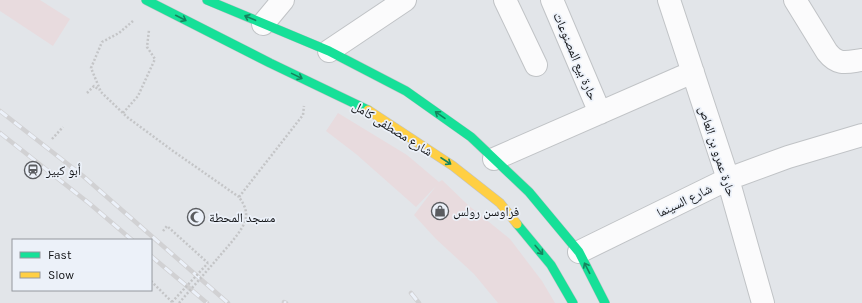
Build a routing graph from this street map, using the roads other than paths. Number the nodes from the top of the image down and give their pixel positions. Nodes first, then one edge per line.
1 (207, 0) edge
2 (283, 0) edge
3 (404, 0) edge
4 (505, 0) edge
5 (552, 0) edge
6 (669, 0) edge
7 (677, 0) edge
8 (795, 0) edge
9 (150, 2) edge
10 (263, 24) junction
11 (329, 51) junction
12 (862, 60) edge
13 (536, 65) dead end
14 (693, 72) junction
15 (600, 113) junction
16 (862, 135) edge
17 (494, 159) junction
18 (728, 179) junction
19 (578, 252) junction
20 (573, 303) edge
21 (605, 303) edge
22 (763, 303) edge

10 -> 1 main road
2 - 10 street
3 - 11 street
4 - 13 street
5 - 15 street, حارة بيع المصنوعات
6 - 7 street
6 - 14 street, حارة عمرو بن العاص
8 - 12 street
9 -> 20 main road, شارع مصطفى كامل
10 - 11 main road
17 -> 11 main road
14 - 15 street
14 - 18 street, حارة عمرو بن العاص
15 - 17 street
16 - 18 street, شارع السينما
17 - 19 main road
18 - 19 street, شارع السينما
18 - 22 street, حارة عمرو بن العاص
21 -> 19 main road

